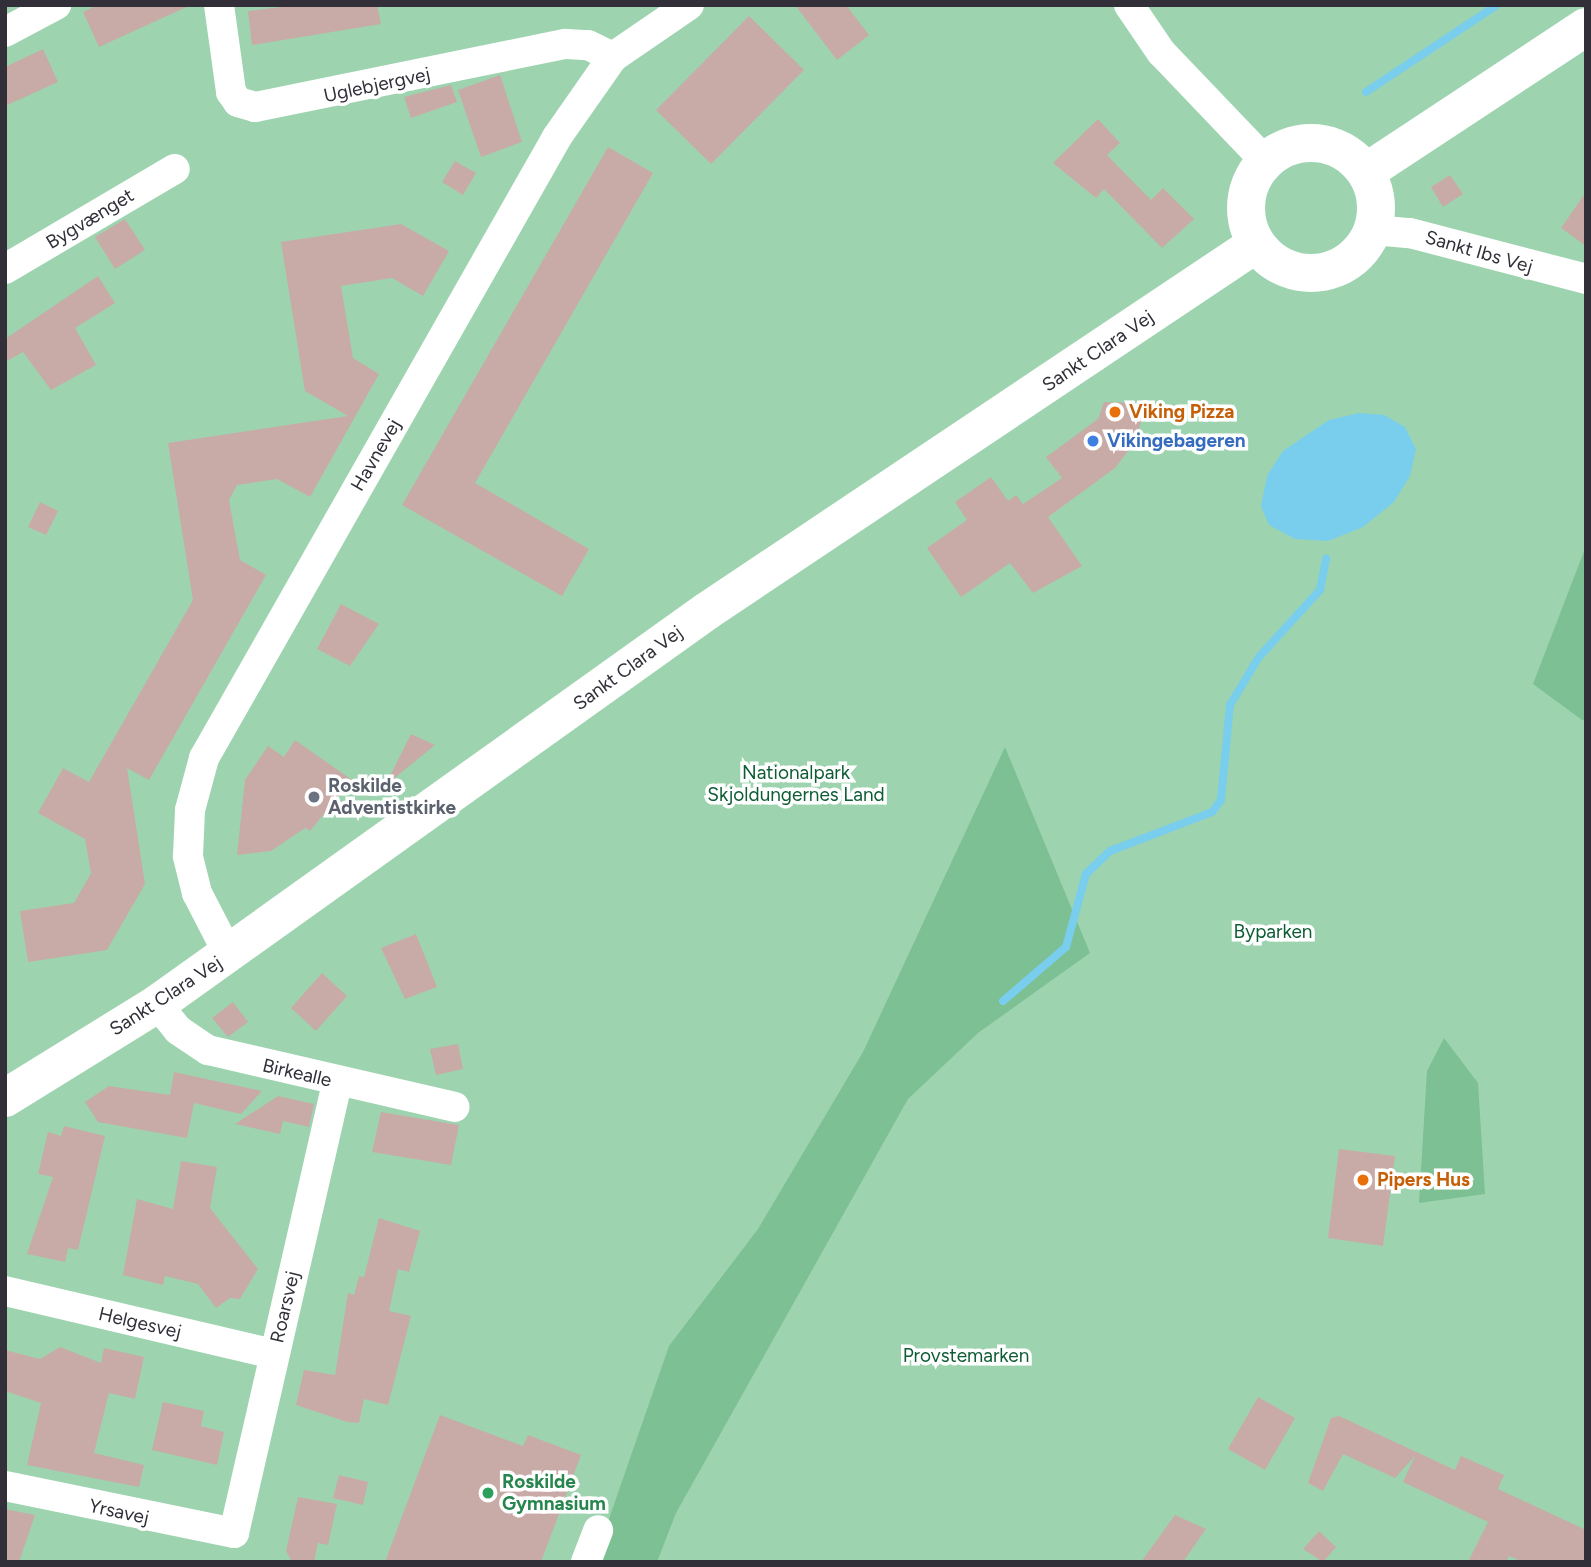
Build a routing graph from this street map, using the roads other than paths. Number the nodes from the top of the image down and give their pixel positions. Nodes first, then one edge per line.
1 (56, 5) edge
2 (219, 5) edge
3 (689, 5) edge
4 (1129, 5) edge
5 (1586, 27) edge
6 (5, 32) edge
7 (613, 57) junction
8 (1265, 161) junction
9 (175, 169) dead end
10 (1366, 172) junction
11 (1373, 230) junction
12 (1256, 244) junction
13 (5, 269) edge
14 (1586, 279) edge
15 (229, 955) junction
16 (157, 1004) junction
17 (337, 1082) junction
18 (5, 1098) edge
19 (455, 1107) dead end
20 (5, 1291) edge
21 (274, 1354) junction
22 (5, 1486) edge
23 (598, 1530) dead end
24 (234, 1533) joint
25 (586, 1562) edge

1 - 6 street
2 - 7 street, Uglebjergvej
3 - 7 street, Havnevej
4 - 8 street
5 - 10 main road
7 - 15 street, Havnevej
8 - 10 main road
8 - 12 main road
9 - 13 street, Bygvænget
10 - 11 main road
11 - 12 main road
11 - 14 street, Sankt Ibs Vej
12 - 15 main road, Sankt Clara Vej
15 - 16 main road, Sankt Clara Vej
16 - 17 street, Birkealle
16 - 18 main road, Sankt Clara Vej
17 - 19 street, Birkealle
17 - 21 street, Roarsvej
20 - 21 street, Helgesvej
21 - 24 street, Roarsvej
22 - 24 street, Yrsavej
23 - 25 street

